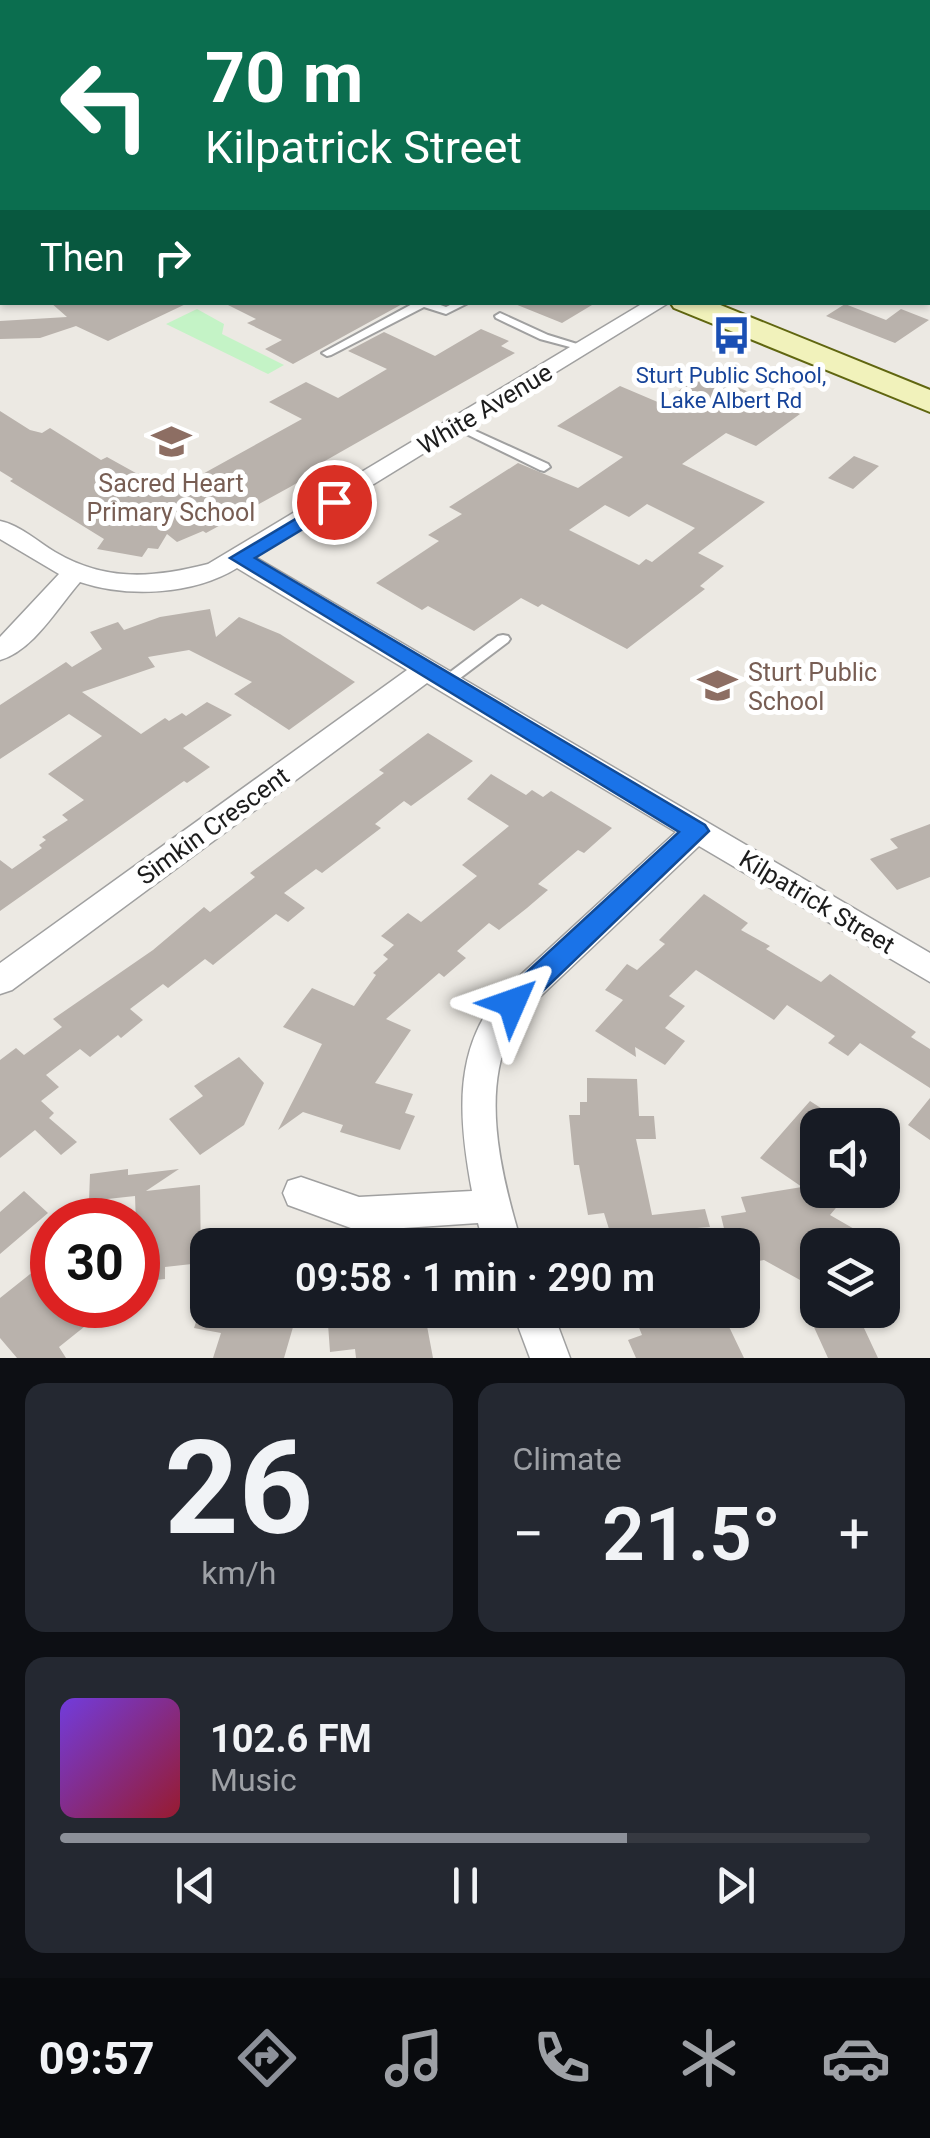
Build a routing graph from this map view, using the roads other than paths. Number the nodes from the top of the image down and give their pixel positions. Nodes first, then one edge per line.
1 (417, 305) edge
2 (427, 305) edge
3 (459, 305) edge
4 (655, 305) edge
5 (692, 305) edge
6 (500, 316) dead end
7 (586, 348) junction
8 (327, 353) dead end
9 (930, 402) edge
10 (458, 426) junction
11 (544, 468) dead end
12 (0, 528) edge
13 (240, 558) junction
14 (72, 574) junction
15 (503, 638) dead end
16 (0, 651) edge
17 (436, 676) junction
18 (696, 831) junction
19 (930, 970) edge
20 (0, 981) edge
21 (301, 1194) dead end
22 (490, 1206) junction
23 (498, 1228) edge
24 (539, 1328) edge
25 (550, 1358) edge

1 - 8 lane
2 - 3 lane
4 - 7 street, White Avenue
5 - 9 main road
6 - 7 lane
7 - 10 street, White Avenue
10 - 11 lane
10 - 13 street, White Avenue
12 - 14 street
13 - 14 street, White Avenue
13 - 17 street, Kilpatrick Street
14 - 16 street
15 - 17 lane
17 - 18 street, Kilpatrick Street
17 - 20 street, Simkin Crescent
18 - 19 street, Kilpatrick Street
18 - 22 street
21 - 22 street
22 - 23 street
24 - 25 street

